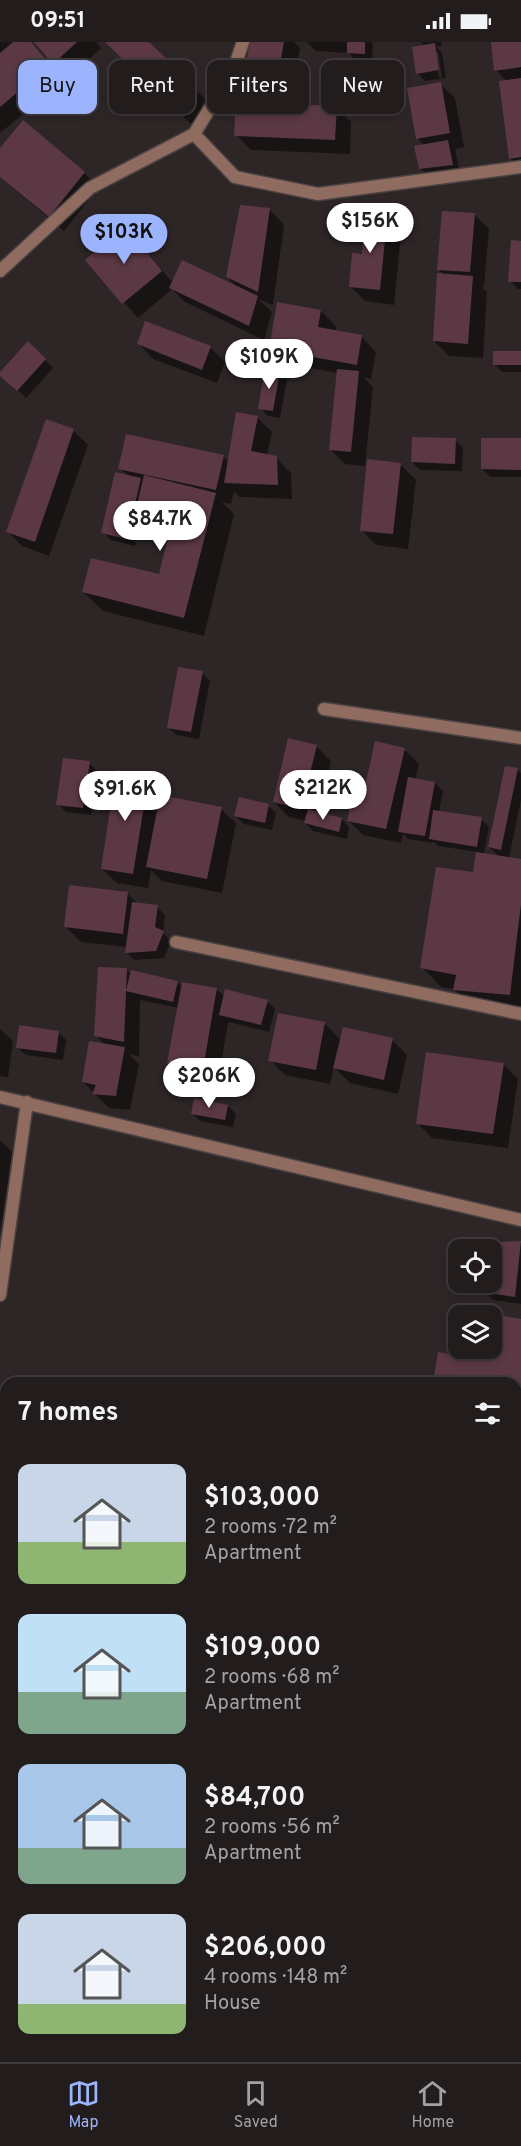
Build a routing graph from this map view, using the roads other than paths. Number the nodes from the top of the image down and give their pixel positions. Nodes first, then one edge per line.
1 (243, 42) edge
2 (194, 134) junction
3 (521, 167) edge
4 (0, 271) edge
5 (324, 709) dead end
6 (521, 738) edge
7 (176, 942) dead end
8 (521, 1014) edge
9 (0, 1096) edge
10 (27, 1102) junction
11 (521, 1220) edge
12 (0, 1295) edge

1 - 2 street
2 - 3 street
2 - 4 street
5 - 6 street
7 - 8 street
9 - 10 street
10 - 11 street
10 - 12 street

